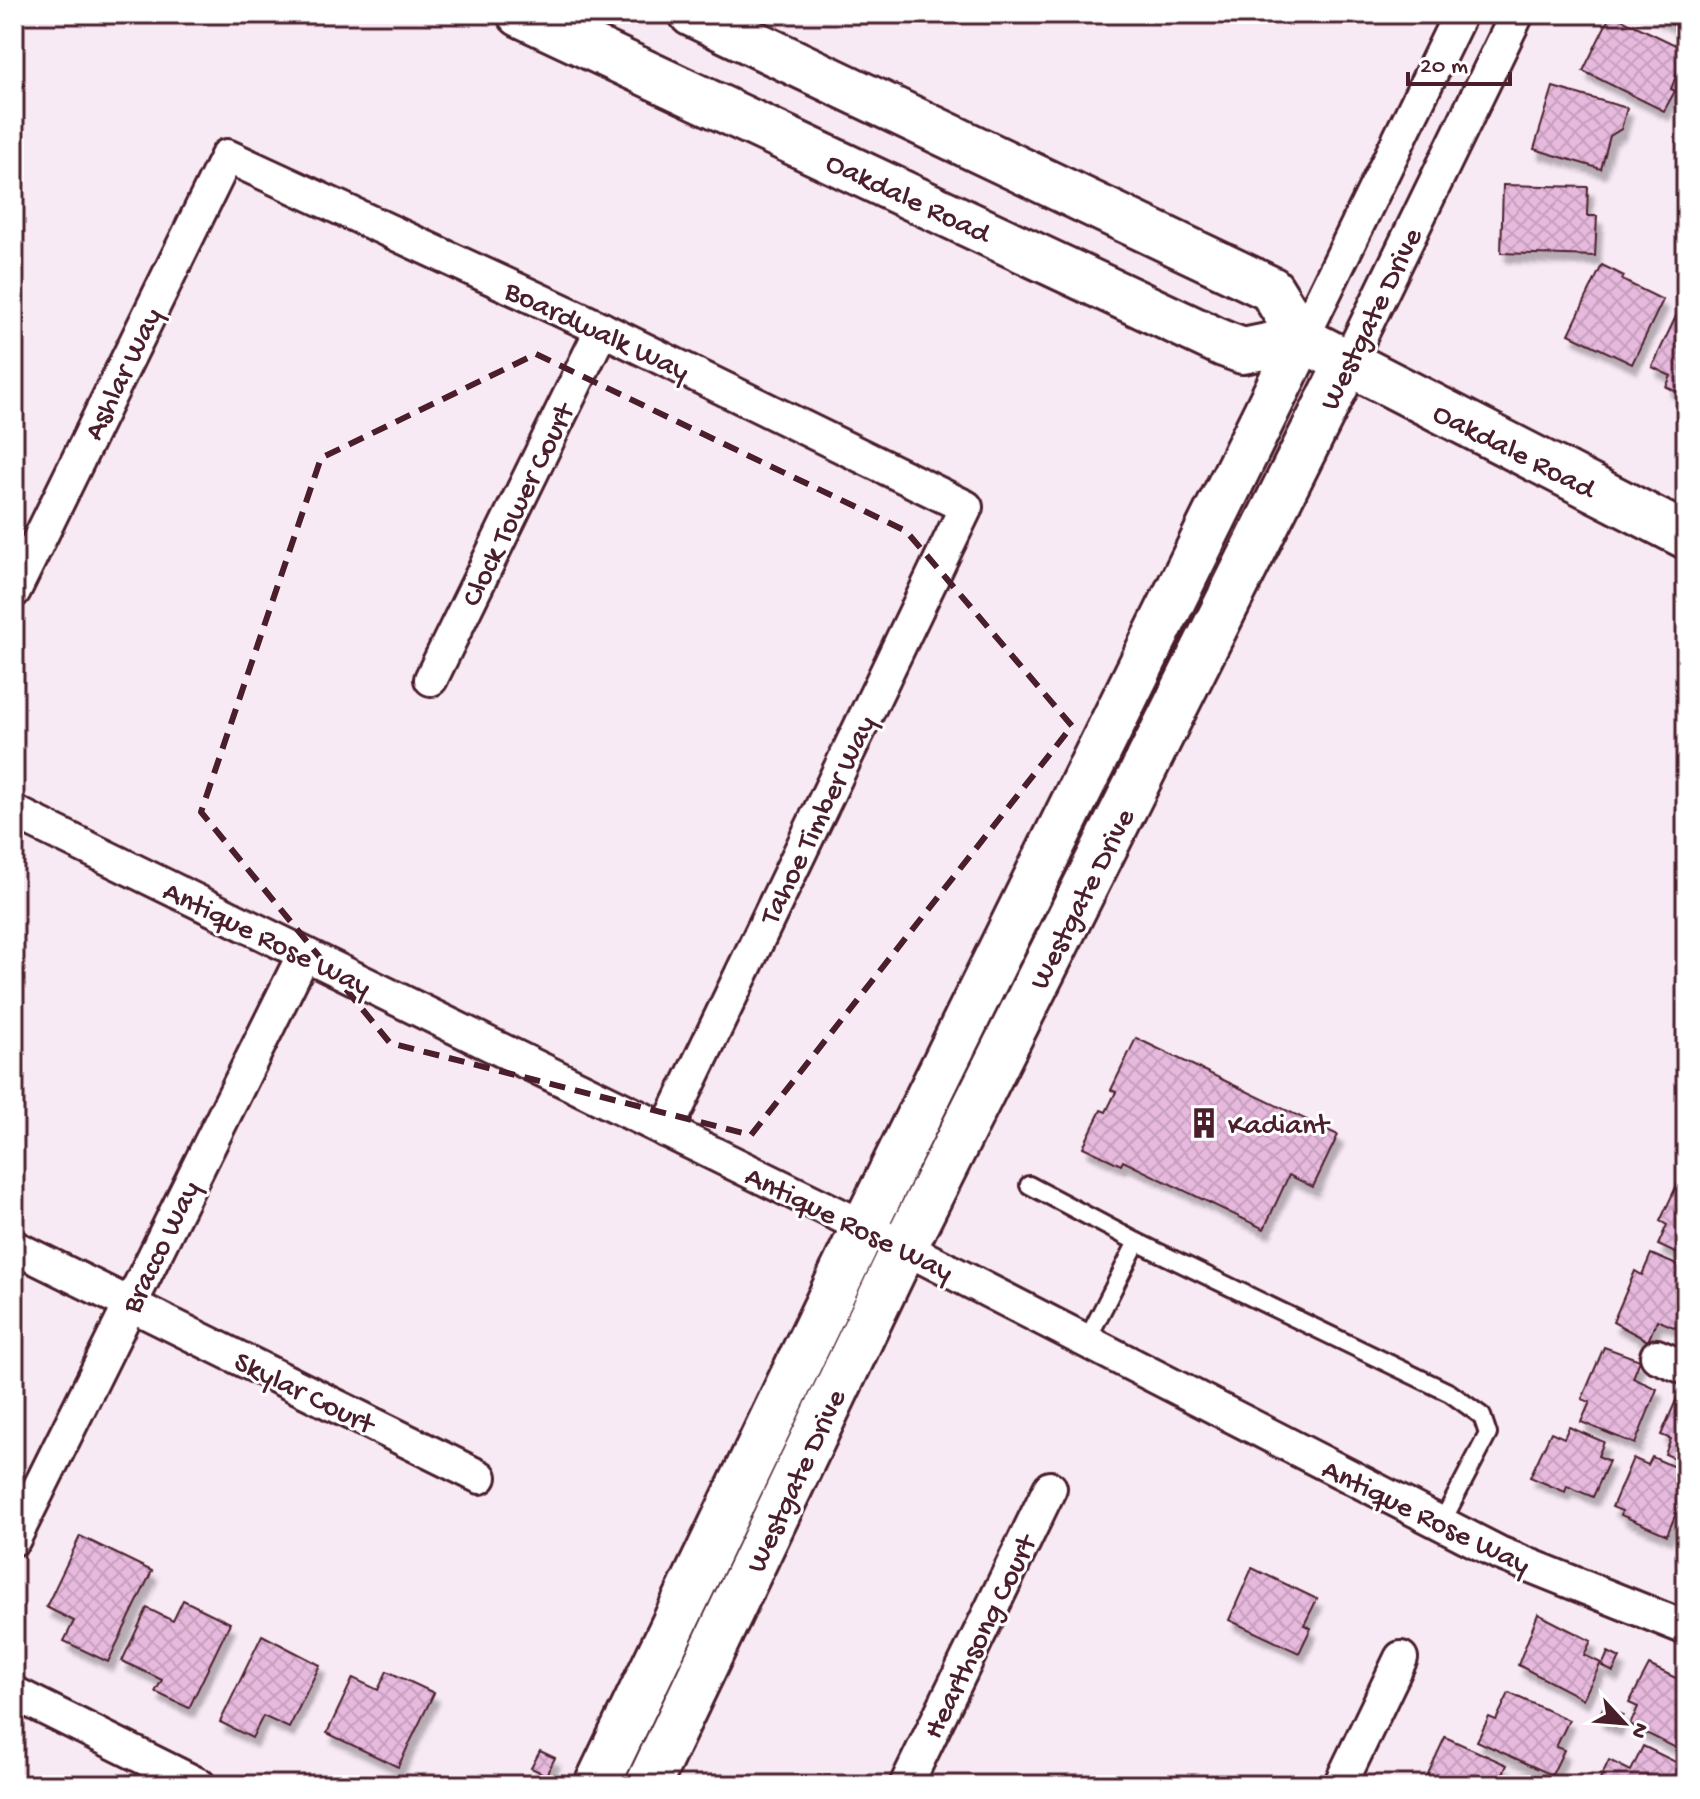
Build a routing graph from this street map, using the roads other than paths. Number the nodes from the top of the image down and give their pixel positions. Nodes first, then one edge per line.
1 (520, 14) edge
2 (692, 14) edge
3 (1460, 14) edge
4 (1517, 14) edge
5 (227, 156) joint
6 (602, 329) junction
7 (1302, 339) junction
8 (1348, 362) junction
9 (966, 507) joint
10 (1686, 536) edge
11 (14, 591) edge
12 (431, 679) dead end
13 (14, 812) edge
14 (304, 954) junction
15 (666, 1131) junction
16 (1029, 1185) dead end
17 (864, 1227) junction
18 (1137, 1242) junction
19 (14, 1247) edge
20 (904, 1248) junction
21 (130, 1304) junction
22 (1086, 1342) junction
23 (480, 1477) dead end
24 (1050, 1488) dead end
25 (1441, 1524) junction
26 (14, 1539) edge
27 (1686, 1628) edge
28 (1401, 1658) dead end
29 (14, 1693) edge
30 (199, 1785) edge
31 (597, 1785) edge
32 (648, 1785) edge
33 (906, 1785) edge
34 (1340, 1785) edge

1 - 7 street, Oakdale Road
2 - 7 street
3 - 7 street, Westgate Drive
4 - 8 street, Westgate Drive
5 - 6 street, Boardwalk Way
5 - 11 street, Ashlar Way
6 - 9 street, Boardwalk Way
6 - 12 street, Clock Tower Court
7 - 8 street, Oakdale Road
7 - 17 street, Westgate Drive
8 - 10 street, Oakdale Road
8 - 20 street, Westgate Drive
9 - 15 street, Tahoe Timber Way
13 - 14 street, Antique Rose Way
14 - 15 street, Antique Rose Way
14 - 21 street, Bracco Way
15 - 17 street, Antique Rose Way
16 - 18 lane
17 - 20 street, Antique Rose Way
17 - 31 street, Westgate Drive
18 - 22 lane
18 - 25 lane
19 - 21 street, Skylar Court
20 - 22 street, Antique Rose Way
20 - 32 street, Westgate Drive
21 - 23 street, Skylar Court
21 - 26 street, Bracco Way
22 - 25 street, Antique Rose Way
24 - 33 street, Hearthsong Court
25 - 27 street, Antique Rose Way
28 - 34 street
29 - 30 street

